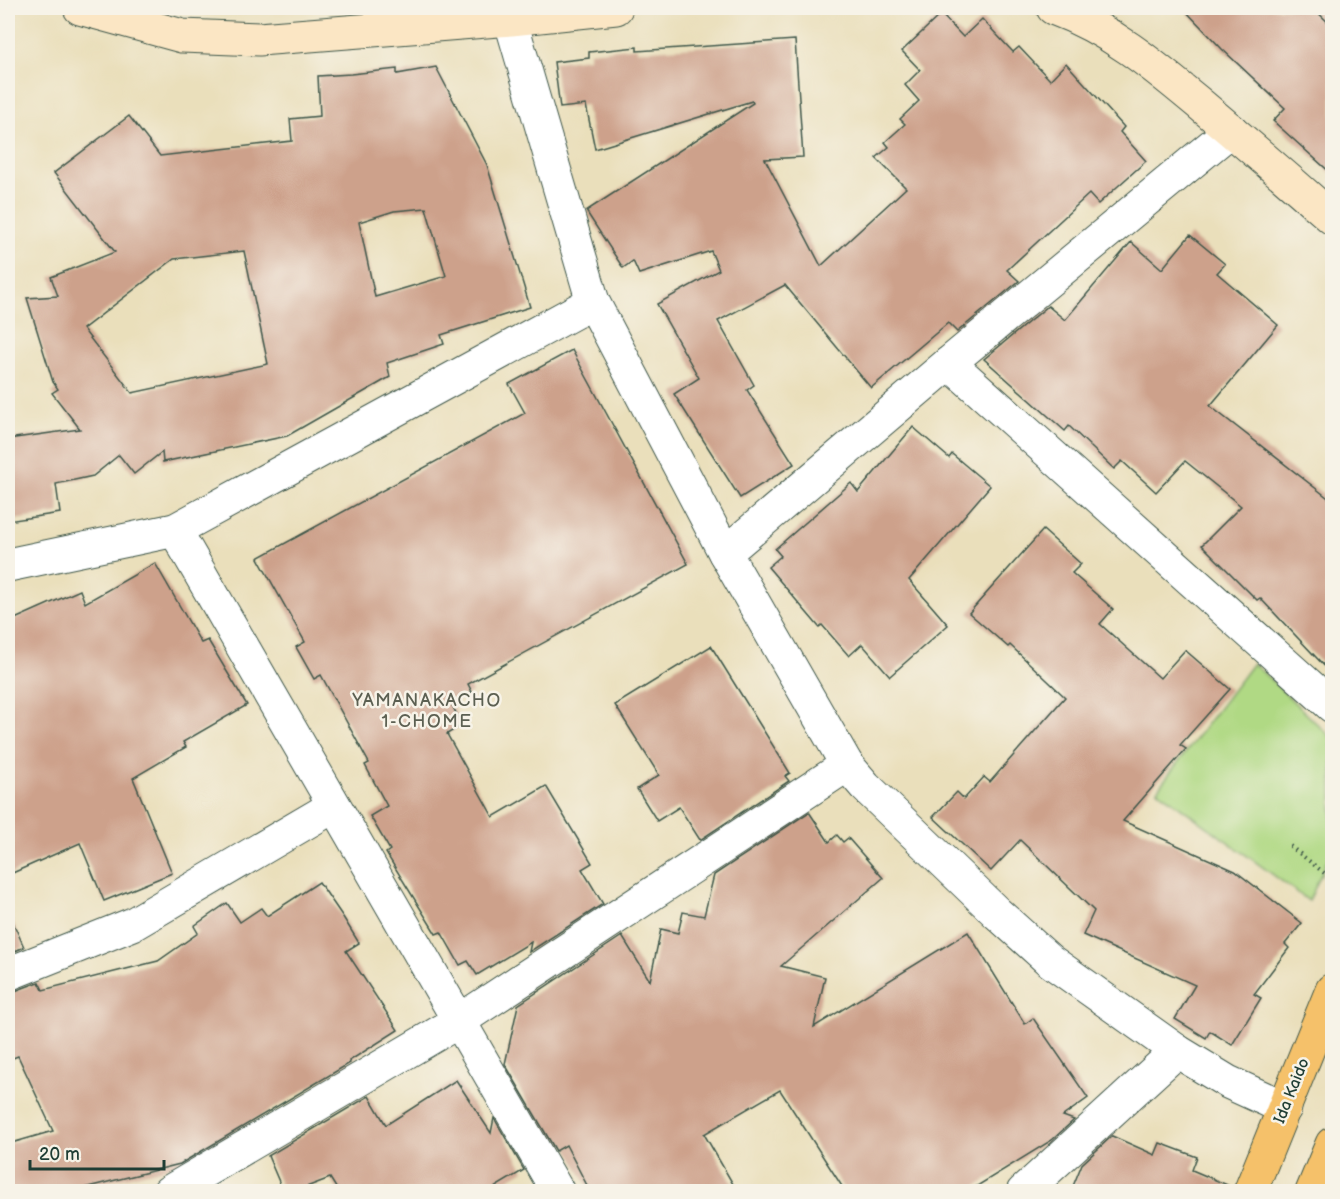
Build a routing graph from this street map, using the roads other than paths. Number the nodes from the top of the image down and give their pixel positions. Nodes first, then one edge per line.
1 (80, 8) edge
2 (616, 8) edge
3 (1053, 8) edge
4 (509, 13) edge
5 (1231, 130) junction
6 (1332, 218) edge
7 (593, 302) junction
8 (949, 363) junction
9 (175, 530) junction
10 (725, 553) junction
11 (8, 565) edge
12 (1332, 706) edge
13 (847, 765) junction
14 (334, 806) junction
15 (8, 974) edge
16 (1332, 990) edge
17 (459, 1021) junction
18 (1177, 1051) junction
19 (1285, 1108) junction
20 (1332, 1144) edge
21 (169, 1191) edge
22 (558, 1191) edge
23 (1023, 1191) edge
24 (1250, 1191) edge
25 (1312, 1191) edge

1 - 4 street
2 - 4 street
3 - 5 street
4 - 7 street
5 - 6 street
5 - 8 street
7 - 9 street
7 - 10 street
8 - 10 street
8 - 12 street
9 - 11 street
9 - 14 street
10 - 13 street
13 - 17 street
13 - 18 street
14 - 15 street
14 - 17 street
16 - 19 highway, Ida Kaido
17 - 21 street
17 - 22 street
18 - 19 street
18 - 23 street
19 - 24 highway, Ida Kaido
20 - 25 highway

